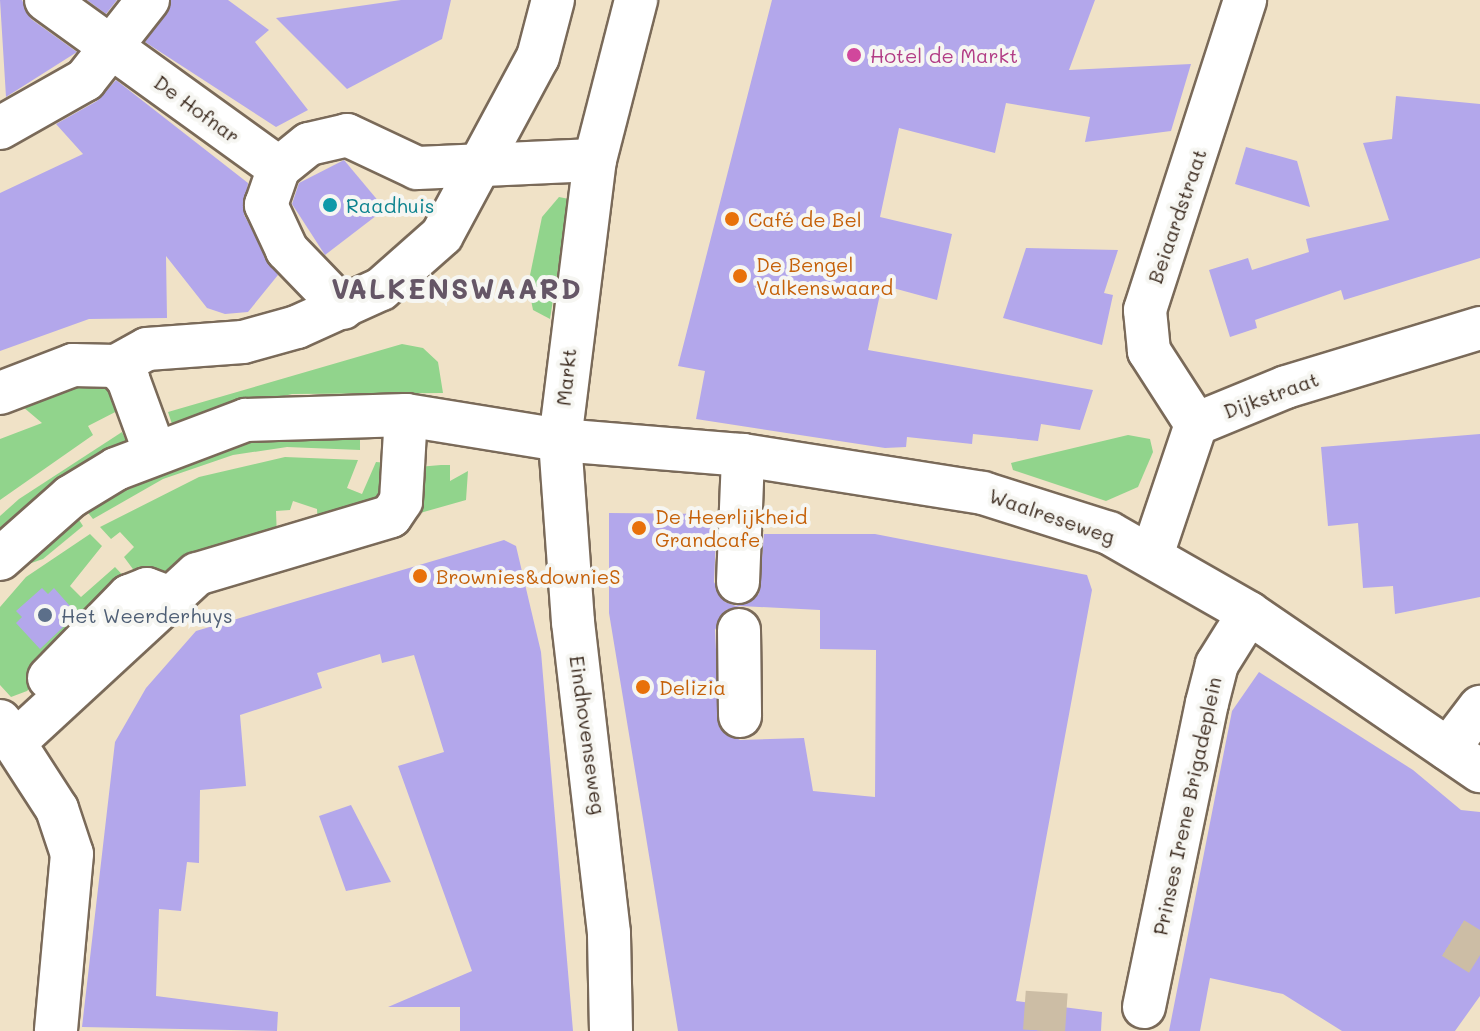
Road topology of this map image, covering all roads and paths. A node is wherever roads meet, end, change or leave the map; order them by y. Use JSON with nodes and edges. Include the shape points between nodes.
{"nodes":[{"id":1,"x":46,"y":0,"type":"edge"},
{"id":2,"x":148,"y":0,"type":"edge"},
{"id":3,"x":553,"y":0,"type":"edge"},
{"id":4,"x":636,"y":0,"type":"edge"},
{"id":5,"x":1245,"y":0,"type":"edge"},
{"id":6,"x":115,"y":50,"type":"junction"},
{"id":7,"x":0,"y":128,"type":"edge"},
{"id":8,"x":595,"y":160,"type":"junction"},
{"id":9,"x":479,"y":167,"type":"junction"},
{"id":10,"x":279,"y":168,"type":"junction"},
{"id":11,"x":343,"y":308,"type":"junction"},
{"id":12,"x":1480,"y":328,"type":"edge"},
{"id":13,"x":116,"y":366,"type":"junction"},
{"id":14,"x":0,"y":393,"type":"edge"},
{"id":15,"x":406,"y":415,"type":"junction"},
{"id":16,"x":1196,"y":424,"type":"junction"},
{"id":17,"x":560,"y":440,"type":"junction"},
{"id":18,"x":154,"y":450,"type":"junction"},
{"id":19,"x":743,"y":455,"type":"junction"},
{"id":20,"x":1152,"y":555,"type":"junction"},
{"id":21,"x":0,"y":559,"type":"edge"},
{"id":22,"x":738,"y":582,"type":"dead end"},
{"id":23,"x":1249,"y":613,"type":"junction"},
{"id":24,"x":739,"y":630,"type":"dead end"},
{"id":25,"x":1480,"y":707,"type":"edge"},
{"id":26,"x":740,"y":716,"type":"dead end"},
{"id":27,"x":9,"y":730,"type":"edge"},
{"id":28,"x":1464,"y":760,"type":"edge"},
{"id":29,"x":1144,"y":1007,"type":"dead end"},
{"id":30,"x":56,"y":1031,"type":"edge"},
{"id":31,"x":611,"y":1031,"type":"edge"}],
"edges":[{"from":1,"to":6,"type":"street","name":"De Hofnar"},
{"from":2,"to":6,"type":"street"},
{"from":3,"to":9,"type":"street","via":[[538,57]]},
{"from":4,"to":8,"type":"street","name":"Markt"},
{"from":5,"to":16,"type":"street","name":"Beiaardstraat","via":[[1145,310],[1149,351]]},
{"from":6,"to":7,"type":"street","via":[[53,105]]},
{"from":6,"to":10,"type":"street","name":"De Hofnar"},
{"from":8,"to":9,"type":"street"},
{"from":8,"to":17,"type":"street","name":"Markt"},
{"from":9,"to":10,"type":"street","via":[[417,168],[347,135],[309,144]]},
{"from":9,"to":11,"type":"street","via":[[442,235],[381,289]]},
{"from":10,"to":11,"type":"street","via":[[266,205],[274,231]]},
{"from":11,"to":13,"type":"street","via":[[243,342],[147,349]]},
{"from":12,"to":16,"type":"street","name":"Dijkstraat","via":[[1286,387]]},
{"from":13,"to":14,"type":"street","via":[[73,365]]},
{"from":13,"to":18,"type":"street","via":[[128,379]]},
{"from":15,"to":17,"type":"street"},
{"from":15,"to":18,"type":"street","via":[[270,417]]},
{"from":15,"to":27,"type":"street","via":[[401,501],[391,516],[213,567],[170,598],[54,706]]},
{"from":16,"to":20,"type":"street"},
{"from":17,"to":19,"type":"street","name":"Waalreseweg"},
{"from":17,"to":31,"type":"street","name":"Eindhovenseweg","via":[[573,622],[609,933]]},
{"from":18,"to":21,"type":"street","via":[[70,497]]},
{"from":19,"to":20,"type":"street","name":"Waalreseweg","via":[[983,493],[1109,533]]},
{"from":19,"to":22,"type":"street"},
{"from":20,"to":23,"type":"street","name":"Waalreseweg"},
{"from":23,"to":28,"type":"street","name":"Waalreseweg"},
{"from":23,"to":29,"type":"street","name":"Prinses Irene Brigadeplein","via":[[1214,677]]},
{"from":24,"to":26,"type":"street"},
{"from":25,"to":28,"type":"street"},
{"from":27,"to":30,"type":"street","via":[[57,809],[72,854]]}]}
